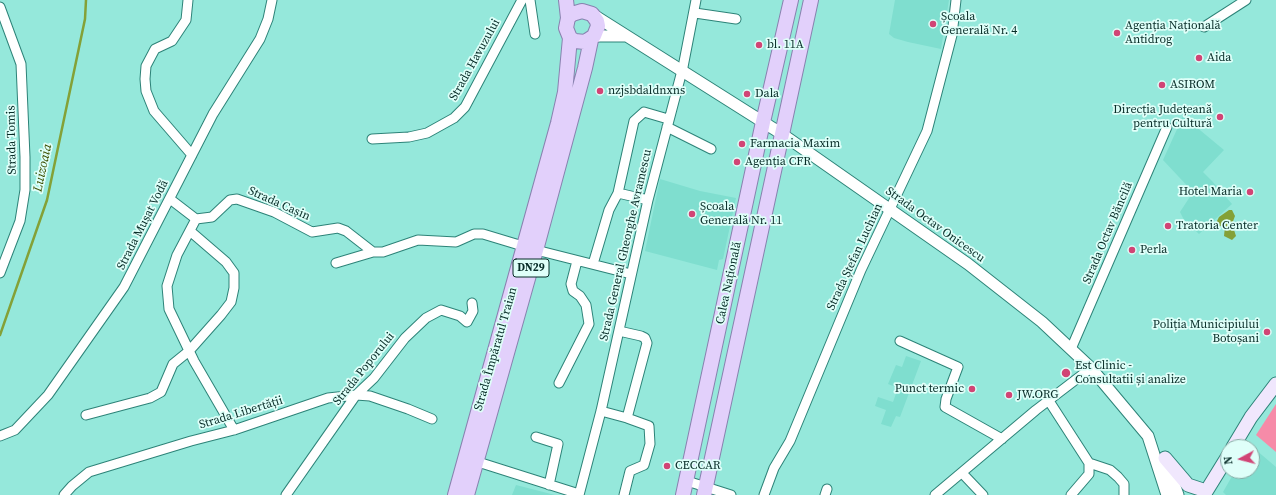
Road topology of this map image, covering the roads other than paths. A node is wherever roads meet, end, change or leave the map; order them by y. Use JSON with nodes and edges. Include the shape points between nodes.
{"nodes":[{"id":1,"x":188,"y":0,"type":"edge"},
{"id":2,"x":272,"y":0,"type":"edge"},
{"id":3,"x":522,"y":0,"type":"edge"},
{"id":4,"x":530,"y":0,"type":"edge"},
{"id":5,"x":566,"y":0,"type":"edge"},
{"id":6,"x":696,"y":0,"type":"edge"},
{"id":7,"x":791,"y":0,"type":"edge"},
{"id":8,"x":812,"y":0,"type":"edge"},
{"id":9,"x":956,"y":0,"type":"edge"},
{"id":10,"x":1246,"y":0,"type":"edge"},
{"id":11,"x":0,"y":6,"type":"edge"},
{"id":12,"x":586,"y":8,"type":"edge"},
{"id":13,"x":695,"y":13,"type":"junction"},
{"id":14,"x":568,"y":18,"type":"junction"},
{"id":15,"x":736,"y":19,"type":"dead end"},
{"id":16,"x":1204,"y":27,"type":"dead end"},
{"id":17,"x":535,"y":34,"type":"dead end"},
{"id":18,"x":626,"y":36,"type":"junction"},
{"id":19,"x":570,"y":38,"type":"junction"},
{"id":20,"x":592,"y":38,"type":"junction"},
{"id":21,"x":682,"y":71,"type":"junction"},
{"id":22,"x":763,"y":122,"type":"junction"},
{"id":23,"x":667,"y":123,"type":"junction"},
{"id":24,"x":1167,"y":126,"type":"dead end"},
{"id":25,"x":782,"y":134,"type":"junction"},
{"id":26,"x":372,"y":139,"type":"dead end"},
{"id":27,"x":711,"y":150,"type":"dead end"},
{"id":28,"x":192,"y":155,"type":"junction"},
{"id":29,"x":618,"y":193,"type":"junction"},
{"id":30,"x":170,"y":199,"type":"junction"},
{"id":31,"x":648,"y":200,"type":"junction"},
{"id":32,"x":891,"y":209,"type":"junction"},
{"id":33,"x":196,"y":219,"type":"junction"},
{"id":34,"x":190,"y":231,"type":"junction"},
{"id":35,"x":530,"y":248,"type":"junction"},
{"id":36,"x":373,"y":252,"type":"junction"},
{"id":37,"x":577,"y":261,"type":"junction"},
{"id":38,"x":336,"y":263,"type":"dead end"},
{"id":39,"x":593,"y":264,"type":"junction"},
{"id":40,"x":0,"y":273,"type":"edge"},
{"id":41,"x":631,"y":274,"type":"junction"},
{"id":42,"x":472,"y":303,"type":"dead end"},
{"id":43,"x":619,"y":331,"type":"junction"},
{"id":44,"x":900,"y":341,"type":"dead end"},
{"id":45,"x":1071,"y":349,"type":"junction"},
{"id":46,"x":189,"y":351,"type":"junction"},
{"id":47,"x":1091,"y":368,"type":"junction"},
{"id":48,"x":559,"y":383,"type":"dead end"},
{"id":49,"x":1276,"y":384,"type":"edge"},
{"id":50,"x":356,"y":395,"type":"junction"},
{"id":51,"x":1049,"y":401,"type":"junction"},
{"id":52,"x":601,"y":411,"type":"junction"},
{"id":53,"x":86,"y":415,"type":"dead end"},
{"id":54,"x":627,"y":418,"type":"junction"},
{"id":55,"x":432,"y":419,"type":"dead end"},
{"id":56,"x":234,"y":430,"type":"junction"},
{"id":57,"x":0,"y":436,"type":"edge"},
{"id":58,"x":1148,"y":436,"type":"junction"},
{"id":59,"x":536,"y":437,"type":"dead end"},
{"id":60,"x":1002,"y":439,"type":"junction"},
{"id":61,"x":1238,"y":439,"type":"edge"},
{"id":62,"x":1165,"y":458,"type":"junction"},
{"id":63,"x":478,"y":462,"type":"junction"},
{"id":64,"x":1089,"y":463,"type":"junction"},
{"id":65,"x":1220,"y":469,"type":"edge"},
{"id":66,"x":962,"y":473,"type":"junction"},
{"id":67,"x":686,"y":481,"type":"junction"},
{"id":68,"x":549,"y":485,"type":"junction"},
{"id":69,"x":705,"y":491,"type":"edge"},
{"id":70,"x":1205,"y":493,"type":"edge"},
{"id":71,"x":64,"y":495,"type":"edge"},
{"id":72,"x":286,"y":495,"type":"edge"},
{"id":73,"x":455,"y":495,"type":"edge"},
{"id":74,"x":467,"y":495,"type":"edge"},
{"id":75,"x":579,"y":495,"type":"edge"},
{"id":76,"x":624,"y":495,"type":"edge"},
{"id":77,"x":683,"y":495,"type":"edge"},
{"id":78,"x":731,"y":495,"type":"edge"},
{"id":79,"x":764,"y":495,"type":"edge"},
{"id":80,"x":935,"y":495,"type":"edge"},
{"id":81,"x":983,"y":495,"type":"edge"},
{"id":82,"x":1071,"y":495,"type":"edge"},
{"id":83,"x":1124,"y":495,"type":"edge"},
{"id":84,"x":1168,"y":495,"type":"edge"},
{"id":85,"x":1178,"y":495,"type":"edge"}],
"edges":[{"from":1,"to":28,"type":"street","via":[[186,20],[172,41],[155,49],[146,66],[145,79],[146,91],[154,111]]},
{"from":2,"to":28,"type":"street","name":"Strada Mușat Vodă","via":[[268,20],[260,39],[213,114]]},
{"from":3,"to":26,"type":"street","name":"Strada Havuzului","via":[[468,101],[454,118],[428,133]]},
{"from":4,"to":17,"type":"street"},
{"from":5,"to":14,"type":"main road","number":"DN29"},
{"from":6,"to":13,"type":"street","name":"Strada General Gheorghe Avramescu"},
{"from":7,"to":22,"type":"main road","name":"Calea Națională"},
{"from":8,"to":25,"type":"main road","name":"Calea Națională"},
{"from":9,"to":32,"type":"street","name":"Strada Ștefan Luchian","via":[[952,35],[927,131]]},
{"from":10,"to":16,"type":"street"},
{"from":11,"to":40,"type":"street","name":"Strada Tomis","via":[[21,64],[25,190],[20,221]]},
{"from":12,"to":14,"type":"main road"},
{"from":12,"to":18,"type":"street","name":"Strada Octav Onicescu"},
{"from":12,"to":20,"type":"main road","number":"DN29","via":[[597,23]]},
{"from":13,"to":15,"type":"street"},
{"from":13,"to":21,"type":"street","name":"Strada General Gheorghe Avramescu"},
{"from":14,"to":19,"type":"main road","number":"DN29","via":[[566,28]]},
{"from":18,"to":20,"type":"street"},
{"from":18,"to":21,"type":"street","name":"Strada Octav Onicescu"},
{"from":19,"to":20,"type":"main road","via":[[580,42]]},
{"from":19,"to":35,"type":"main road","name":"Strada Împăratul Traian","number":"DN29","via":[[565,92]]},
{"from":20,"to":35,"type":"main road","name":"Strada Împăratul Traian","number":"DN29"},
{"from":21,"to":22,"type":"street","name":"Strada Octav Onicescu"},
{"from":21,"to":23,"type":"street","name":"Strada General Gheorghe Avramescu"},
{"from":22,"to":25,"type":"street","name":"Strada Octav Onicescu"},
{"from":22,"to":67,"type":"main road","name":"Calea Națională"},
{"from":23,"to":27,"type":"street"},
{"from":23,"to":29,"type":"street","via":[[644,112],[634,121]]},
{"from":23,"to":31,"type":"street","name":"Strada General Gheorghe Avramescu"},
{"from":24,"to":45,"type":"street","name":"Strada Octav Băncilă"},
{"from":25,"to":32,"type":"street","name":"Strada Octav Onicescu"},
{"from":25,"to":69,"type":"main road","name":"Calea Națională"},
{"from":28,"to":30,"type":"street","name":"Strada Mușat Vodă"},
{"from":29,"to":31,"type":"street"},
{"from":29,"to":39,"type":"street","via":[[609,210]]},
{"from":30,"to":33,"type":"street"},
{"from":30,"to":57,"type":"street","name":"Strada Mușat Vodă","via":[[124,287],[48,395],[15,430]]},
{"from":31,"to":41,"type":"street","name":"Strada General Gheorghe Avramescu"},
{"from":32,"to":45,"type":"street","name":"Strada Octav Onicescu","via":[[1006,293]]},
{"from":32,"to":79,"type":"street","name":"Strada Ștefan Luchian","via":[[861,270],[790,441],[774,468]]},
{"from":33,"to":34,"type":"street"},
{"from":33,"to":36,"type":"street","name":"Strada Cașin","via":[[212,216],[230,200],[237,199],[274,212],[312,232],[338,228],[346,231]]},
{"from":34,"to":46,"type":"street","via":[[177,254],[168,286],[169,309]]},
{"from":34,"to":46,"type":"street","via":[[226,262],[234,273],[234,288],[231,302],[225,311]]},
{"from":35,"to":36,"type":"street","via":[[483,234],[474,234],[456,242],[418,240],[383,252]]},
{"from":35,"to":37,"type":"street"},
{"from":35,"to":63,"type":"main road","name":"Strada Împăratul Traian","number":"DN29"},
{"from":35,"to":73,"type":"main road","name":"Strada Împăratul Traian","number":"DN29"},
{"from":36,"to":38,"type":"street"},
{"from":37,"to":39,"type":"street"},
{"from":37,"to":48,"type":"street","via":[[571,284],[573,291],[586,305],[589,324]]},
{"from":39,"to":41,"type":"street"},
{"from":41,"to":43,"type":"street","name":"Strada General Gheorghe Avramescu"},
{"from":42,"to":50,"type":"street","name":"Strada Poporului","via":[[473,311],[467,322],[460,316],[441,310],[426,318],[405,338],[374,378]]},
{"from":43,"to":52,"type":"street","name":"Strada General Gheorghe Avramescu"},
{"from":43,"to":54,"type":"street","via":[[641,336],[647,343]]},
{"from":44,"to":60,"type":"street","via":[[958,367],[945,407]]},
{"from":45,"to":47,"type":"street","name":"Strada Octav Onicescu"},
{"from":46,"to":53,"type":"street","via":[[173,364],[161,392],[150,398]]},
{"from":46,"to":56,"type":"street"},
{"from":47,"to":51,"type":"street"},
{"from":47,"to":58,"type":"street","name":"Strada Octav Onicescu"},
{"from":49,"to":61,"type":"main road"},
{"from":50,"to":55,"type":"street","name":"Strada Libertății","via":[[370,396]]},
{"from":50,"to":56,"type":"street","name":"Strada Libertății","via":[[328,398]]},
{"from":50,"to":72,"type":"street","name":"Strada Poporului"},
{"from":51,"to":60,"type":"street"},
{"from":51,"to":64,"type":"street"},
{"from":52,"to":54,"type":"street"},
{"from":52,"to":75,"type":"street","name":"Strada General Gheorghe Avramescu"},
{"from":54,"to":76,"type":"street","via":[[648,426],[650,444],[644,465],[630,471]]},
{"from":56,"to":71,"type":"street","name":"Strada Libertății","via":[[191,440],[90,472]]},
{"from":58,"to":62,"type":"street"},
{"from":58,"to":84,"type":"street","name":"Strada Octav Onicescu"},
{"from":59,"to":68,"type":"street","via":[[558,444]]},
{"from":60,"to":66,"type":"street"},
{"from":62,"to":70,"type":"main road","via":[[1188,485]]},
{"from":62,"to":85,"type":"street"},
{"from":63,"to":68,"type":"street"},
{"from":63,"to":74,"type":"main road","name":"Strada Împăratul Traian","number":"DN29"},
{"from":64,"to":82,"type":"street","via":[[1090,474]]},
{"from":64,"to":83,"type":"street","via":[[1110,470],[1118,477],[1124,484]]},
{"from":65,"to":70,"type":"main road"},
{"from":66,"to":80,"type":"street"},
{"from":66,"to":81,"type":"street"},
{"from":67,"to":69,"type":"street"},
{"from":67,"to":77,"type":"main road","name":"Calea Națională"},
{"from":68,"to":75,"type":"street"},
{"from":69,"to":78,"type":"street"}]}
